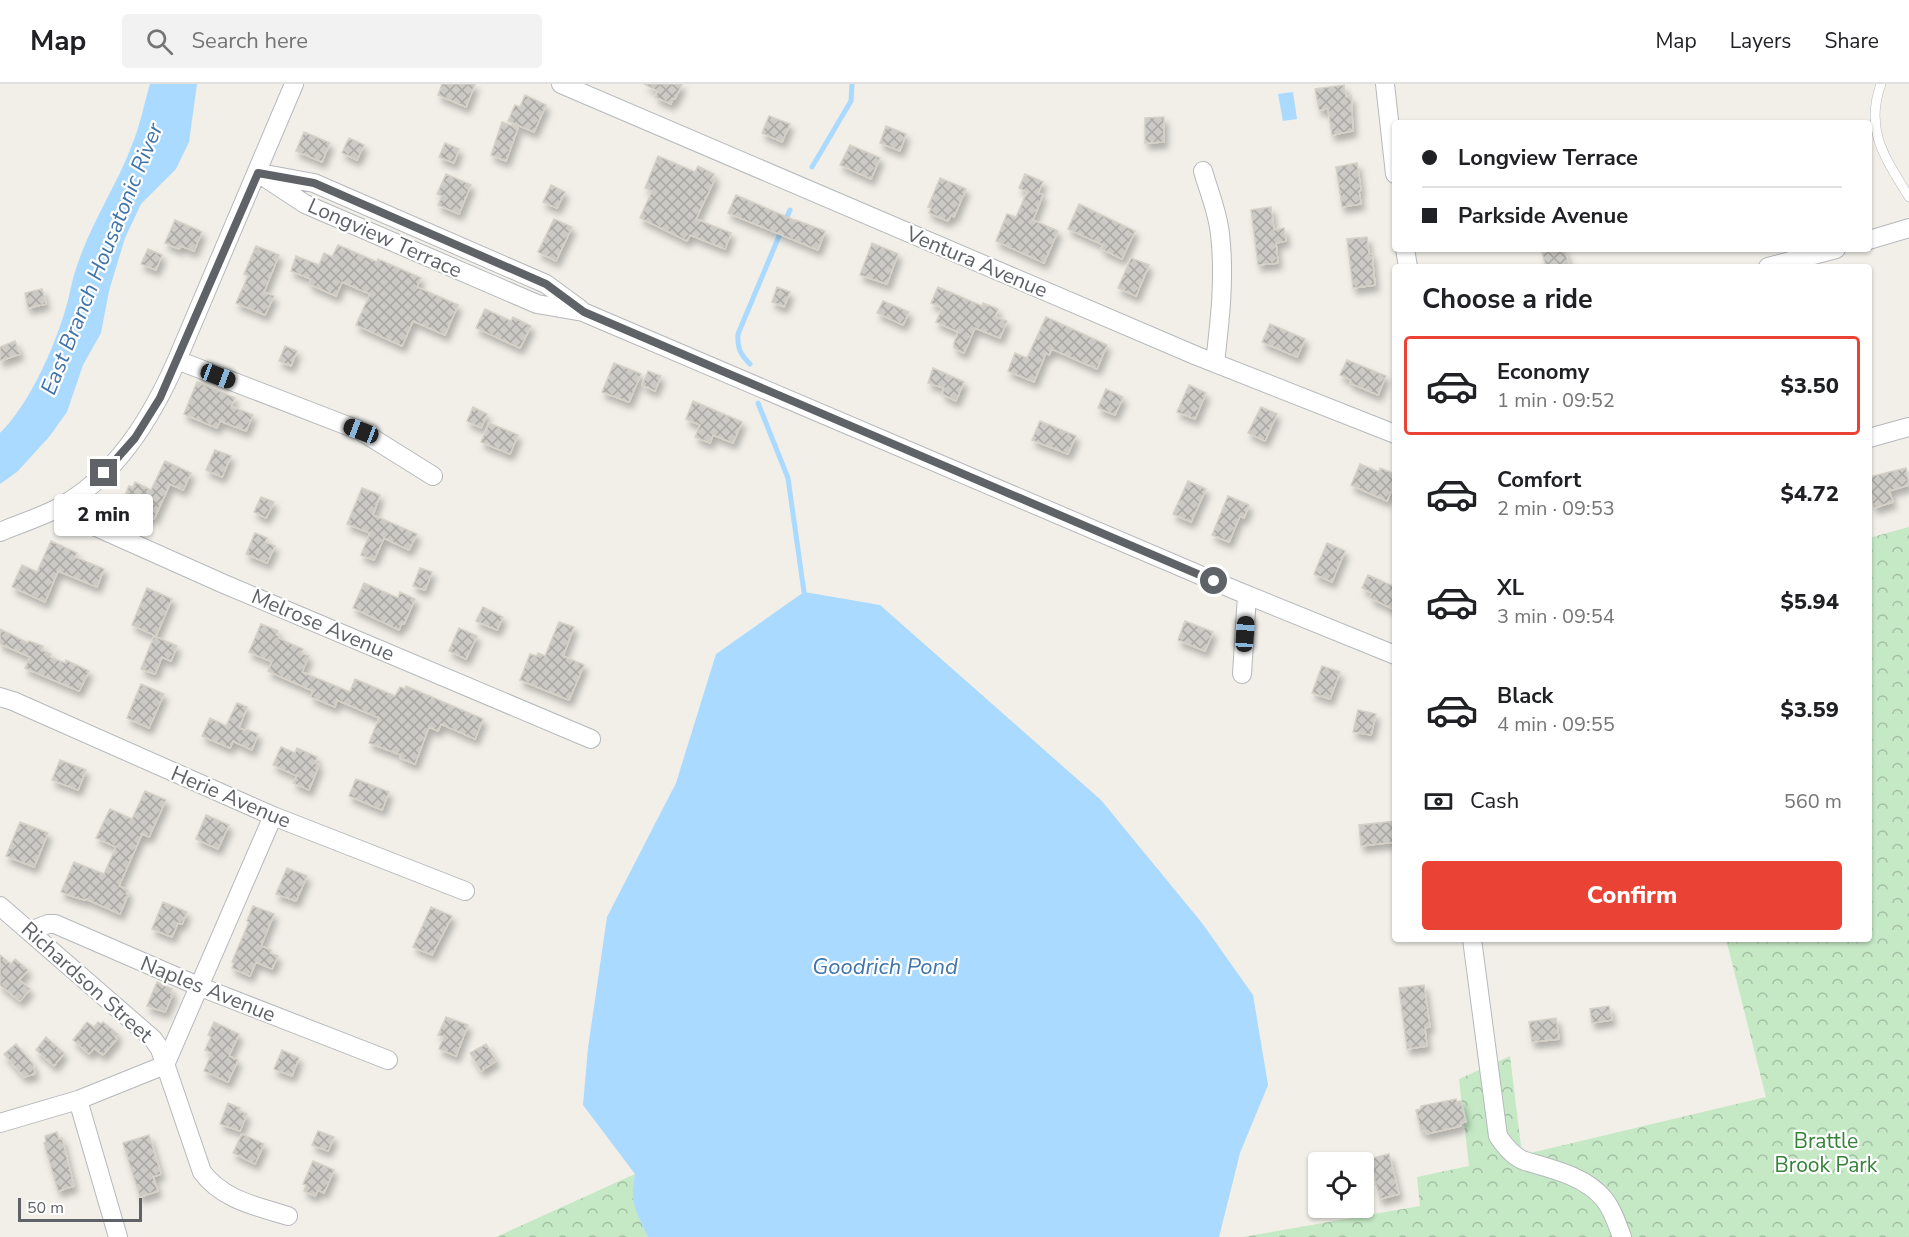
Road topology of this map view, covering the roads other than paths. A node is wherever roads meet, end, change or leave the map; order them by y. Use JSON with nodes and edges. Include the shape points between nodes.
{"nodes":[{"id":1,"x":294,"y":84,"type":"edge"},
{"id":2,"x":561,"y":84,"type":"edge"},
{"id":3,"x":1385,"y":84,"type":"edge"},
{"id":4,"x":1881,"y":84,"type":"edge"},
{"id":5,"x":1392,"y":147,"type":"edge"},
{"id":6,"x":1203,"y":171,"type":"dead end"},
{"id":7,"x":258,"y":173,"type":"junction"},
{"id":8,"x":1909,"y":197,"type":"edge"},
{"id":9,"x":1909,"y":228,"type":"edge"},
{"id":10,"x":1872,"y":239,"type":"edge"},
{"id":11,"x":1825,"y":252,"type":"edge"},
{"id":12,"x":1779,"y":264,"type":"edge"},
{"id":13,"x":177,"y":360,"type":"junction"},
{"id":14,"x":1215,"y":363,"type":"junction"},
{"id":15,"x":1909,"y":427,"type":"edge"},
{"id":16,"x":1392,"y":433,"type":"edge"},
{"id":17,"x":1872,"y":437,"type":"edge"},
{"id":18,"x":433,"y":476,"type":"dead end"},
{"id":19,"x":56,"y":509,"type":"junction"},
{"id":20,"x":0,"y":532,"type":"edge"},
{"id":21,"x":1247,"y":595,"type":"junction"},
{"id":22,"x":1392,"y":654,"type":"edge"},
{"id":23,"x":1242,"y":674,"type":"dead end"},
{"id":24,"x":0,"y":697,"type":"edge"},
{"id":25,"x":591,"y":739,"type":"dead end"},
{"id":26,"x":273,"y":816,"type":"junction"},
{"id":27,"x":465,"y":891,"type":"dead end"},
{"id":28,"x":0,"y":906,"type":"edge"},
{"id":29,"x":30,"y":931,"type":"junction"},
{"id":30,"x":1472,"y":942,"type":"edge"},
{"id":31,"x":198,"y":986,"type":"junction"},
{"id":32,"x":388,"y":1060,"type":"dead end"},
{"id":33,"x":165,"y":1065,"type":"junction"},
{"id":34,"x":78,"y":1100,"type":"junction"},
{"id":35,"x":0,"y":1123,"type":"edge"},
{"id":36,"x":288,"y":1216,"type":"dead end"},
{"id":37,"x":118,"y":1237,"type":"edge"},
{"id":38,"x":1623,"y":1237,"type":"edge"}],
"edges":[{"from":1,"to":7,"type":"street"},
{"from":2,"to":14,"type":"street","name":"Ventura Avenue"},
{"from":3,"to":5,"type":"street"},
{"from":4,"to":8,"type":"lane","via":[[1874,111],[1876,134],[1885,159]]},
{"from":6,"to":14,"type":"street","via":[[1220,232],[1222,257]]},
{"from":7,"to":13,"type":"street"},
{"from":7,"to":21,"type":"street","name":"Longview Terrace","via":[[305,204],[505,291],[537,304],[584,312]]},
{"from":9,"to":10,"type":"street"},
{"from":11,"to":12,"type":"street"},
{"from":13,"to":18,"type":"street","via":[[361,431]]},
{"from":13,"to":19,"type":"street","via":[[155,407],[126,449],[98,479]]},
{"from":14,"to":16,"type":"street","name":"Ventura Avenue"},
{"from":15,"to":17,"type":"street"},
{"from":19,"to":20,"type":"street"},
{"from":19,"to":25,"type":"street","name":"Melrose Avenue"},
{"from":21,"to":22,"type":"street","name":"Longview Terrace"},
{"from":21,"to":23,"type":"street"},
{"from":24,"to":26,"type":"street","name":"Herie Avenue"},
{"from":26,"to":27,"type":"street","name":"Herie Avenue"},
{"from":26,"to":31,"type":"street"},
{"from":28,"to":29,"type":"street","name":"Richardson Street"},
{"from":29,"to":31,"type":"street","name":"Naples Avenue","via":[[55,924]]},
{"from":29,"to":33,"type":"street","name":"Richardson Street","via":[[153,1039]]},
{"from":30,"to":38,"type":"street","via":[[1497,1136],[1524,1161],[1577,1179],[1604,1198]]},
{"from":31,"to":32,"type":"street","name":"Naples Avenue"},
{"from":31,"to":33,"type":"street"},
{"from":33,"to":34,"type":"street"},
{"from":33,"to":36,"type":"street","name":"Richardson Street","via":[[202,1172],[231,1197]]},
{"from":34,"to":35,"type":"street"},
{"from":34,"to":37,"type":"street"}]}
